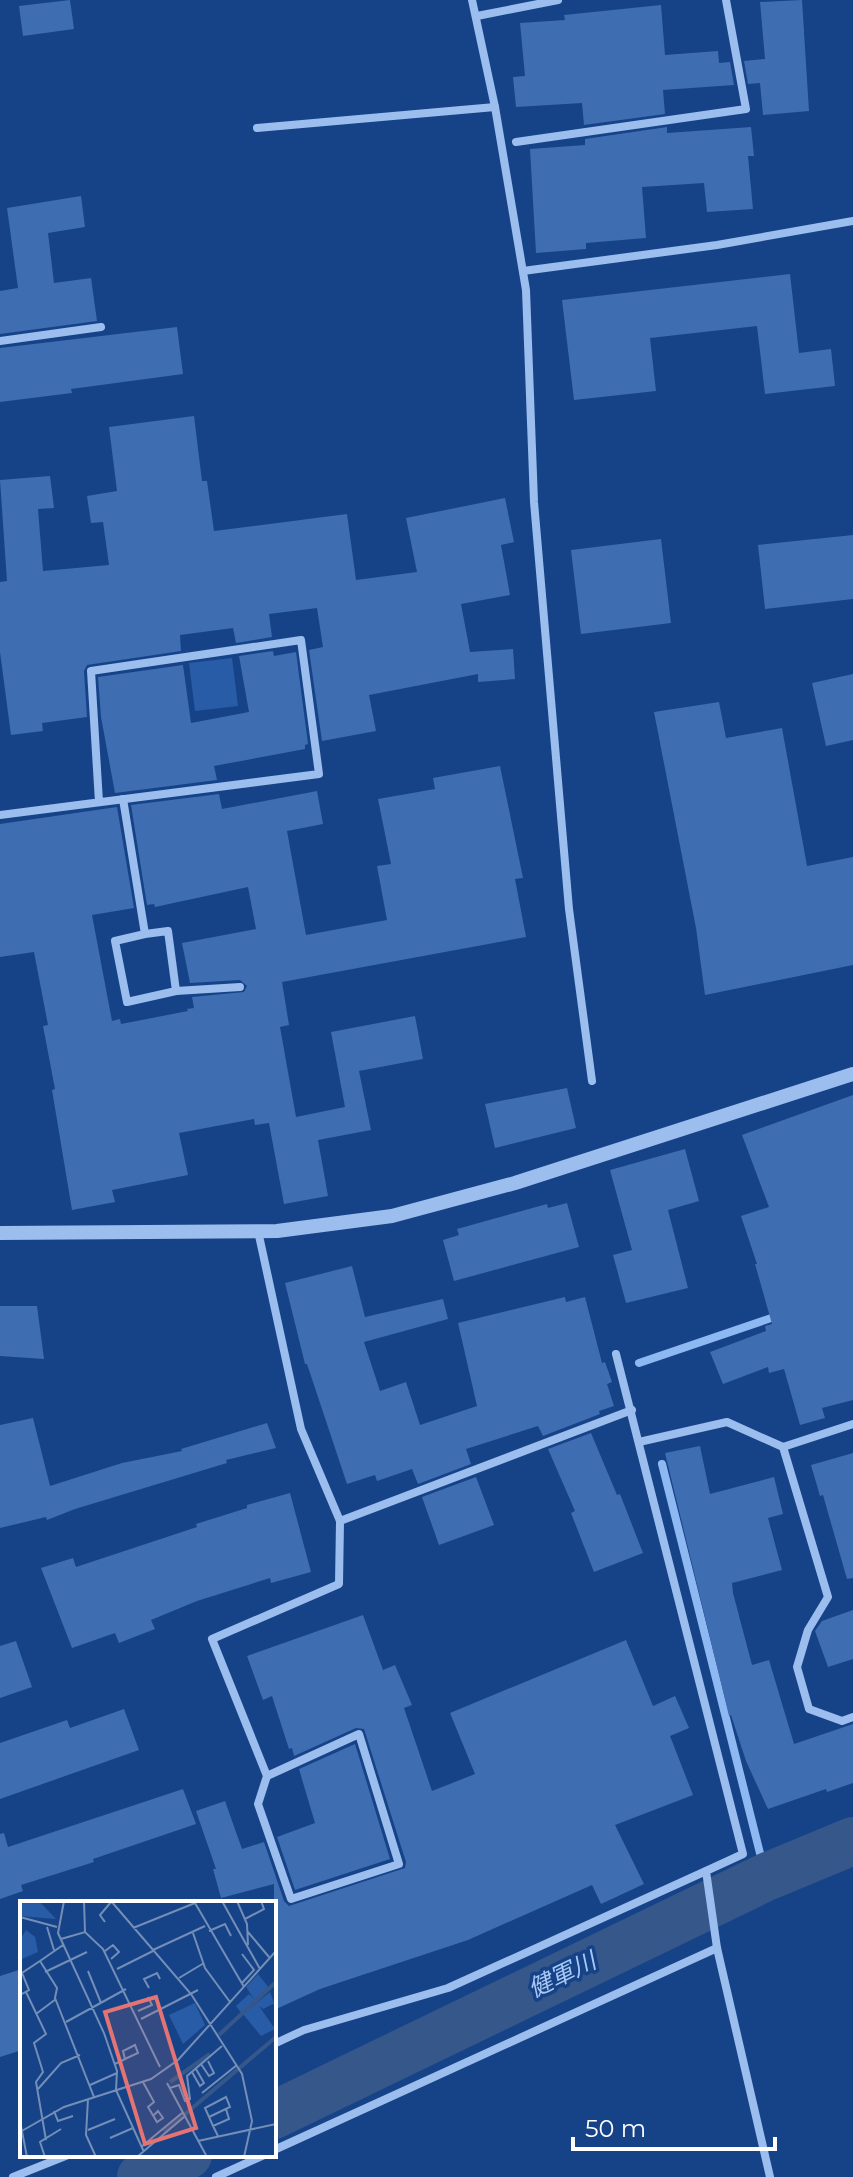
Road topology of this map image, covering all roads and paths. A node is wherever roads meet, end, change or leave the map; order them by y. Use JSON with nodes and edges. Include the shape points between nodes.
{"nodes":[{"id":1,"x":472,"y":0,"type":"edge"},
{"id":2,"x":558,"y":0,"type":"edge"},
{"id":3,"x":726,"y":0,"type":"edge"},
{"id":4,"x":477,"y":16,"type":"junction"},
{"id":5,"x":495,"y":107,"type":"junction"},
{"id":6,"x":257,"y":128,"type":"dead end"},
{"id":7,"x":516,"y":142,"type":"dead end"},
{"id":8,"x":853,"y":221,"type":"edge"},
{"id":9,"x":523,"y":271,"type":"junction"},
{"id":10,"x":101,"y":327,"type":"dead end"},
{"id":11,"x":0,"y":341,"type":"edge"},
{"id":12,"x":123,"y":799,"type":"junction"},
{"id":13,"x":99,"y":802,"type":"junction"},
{"id":14,"x":0,"y":815,"type":"edge"},
{"id":15,"x":145,"y":934,"type":"junction"},
{"id":16,"x":240,"y":987,"type":"dead end"},
{"id":17,"x":176,"y":991,"type":"junction"},
{"id":18,"x":853,"y":1074,"type":"edge"},
{"id":19,"x":592,"y":1081,"type":"dead end"},
{"id":20,"x":258,"y":1231,"type":"junction"},
{"id":21,"x":0,"y":1233,"type":"edge"},
{"id":22,"x":616,"y":1354,"type":"dead end"},
{"id":23,"x":632,"y":1410,"type":"junction"},
{"id":24,"x":853,"y":1424,"type":"edge"},
{"id":25,"x":639,"y":1442,"type":"junction"},
{"id":26,"x":783,"y":1447,"type":"junction"},
{"id":27,"x":340,"y":1521,"type":"junction"},
{"id":28,"x":853,"y":1717,"type":"edge"},
{"id":29,"x":267,"y":1776,"type":"junction"},
{"id":30,"x":706,"y":1871,"type":"junction"},
{"id":31,"x":717,"y":1948,"type":"junction"},
{"id":32,"x":276,"y":2043,"type":"edge"},
{"id":33,"x":276,"y":2149,"type":"edge"},
{"id":34,"x":63,"y":2157,"type":"edge"},
{"id":35,"x":260,"y":2157,"type":"edge"},
{"id":36,"x":13,"y":2177,"type":"edge"},
{"id":37,"x":216,"y":2177,"type":"edge"},
{"id":38,"x":770,"y":2177,"type":"edge"}],
"edges":[{"from":1,"to":4,"type":"street"},
{"from":2,"to":4,"type":"street"},
{"from":3,"to":7,"type":"street","via":[[746,109]]},
{"from":4,"to":5,"type":"street"},
{"from":5,"to":6,"type":"street"},
{"from":5,"to":9,"type":"street"},
{"from":8,"to":9,"type":"street"},
{"from":9,"to":19,"type":"street","via":[[534,502],[569,909]]},
{"from":10,"to":11,"type":"street"},
{"from":12,"to":13,"type":"street"},
{"from":12,"to":13,"type":"street","via":[[319,774],[301,640],[91,671]]},
{"from":12,"to":15,"type":"street"},
{"from":13,"to":14,"type":"street"},
{"from":15,"to":17,"type":"street","via":[[168,931]]},
{"from":15,"to":17,"type":"street","via":[[115,941],[127,1002]]},
{"from":16,"to":17,"type":"street"},
{"from":18,"to":20,"type":"street","via":[[515,1183],[407,1212]]},
{"from":20,"to":21,"type":"street"},
{"from":20,"to":27,"type":"street","via":[[301,1429]]},
{"from":22,"to":23,"type":"street"},
{"from":23,"to":25,"type":"street"},
{"from":23,"to":27,"type":"street"},
{"from":24,"to":26,"type":"street"},
{"from":25,"to":26,"type":"street","via":[[727,1422]]},
{"from":25,"to":30,"type":"street","via":[[743,1854]]},
{"from":26,"to":28,"type":"street","via":[[828,1597],[808,1630],[797,1667],[809,1709],[842,1721]]},
{"from":27,"to":29,"type":"street","via":[[339,1584],[212,1639]]},
{"from":29,"to":29,"type":"street","via":[[258,1804],[291,1899],[399,1864],[359,1734]]},
{"from":30,"to":31,"type":"street"},
{"from":30,"to":32,"type":"street","via":[[448,1988]]},
{"from":31,"to":33,"type":"street"},
{"from":31,"to":38,"type":"street"},
{"from":34,"to":36,"type":"street"},
{"from":35,"to":37,"type":"street"}]}
